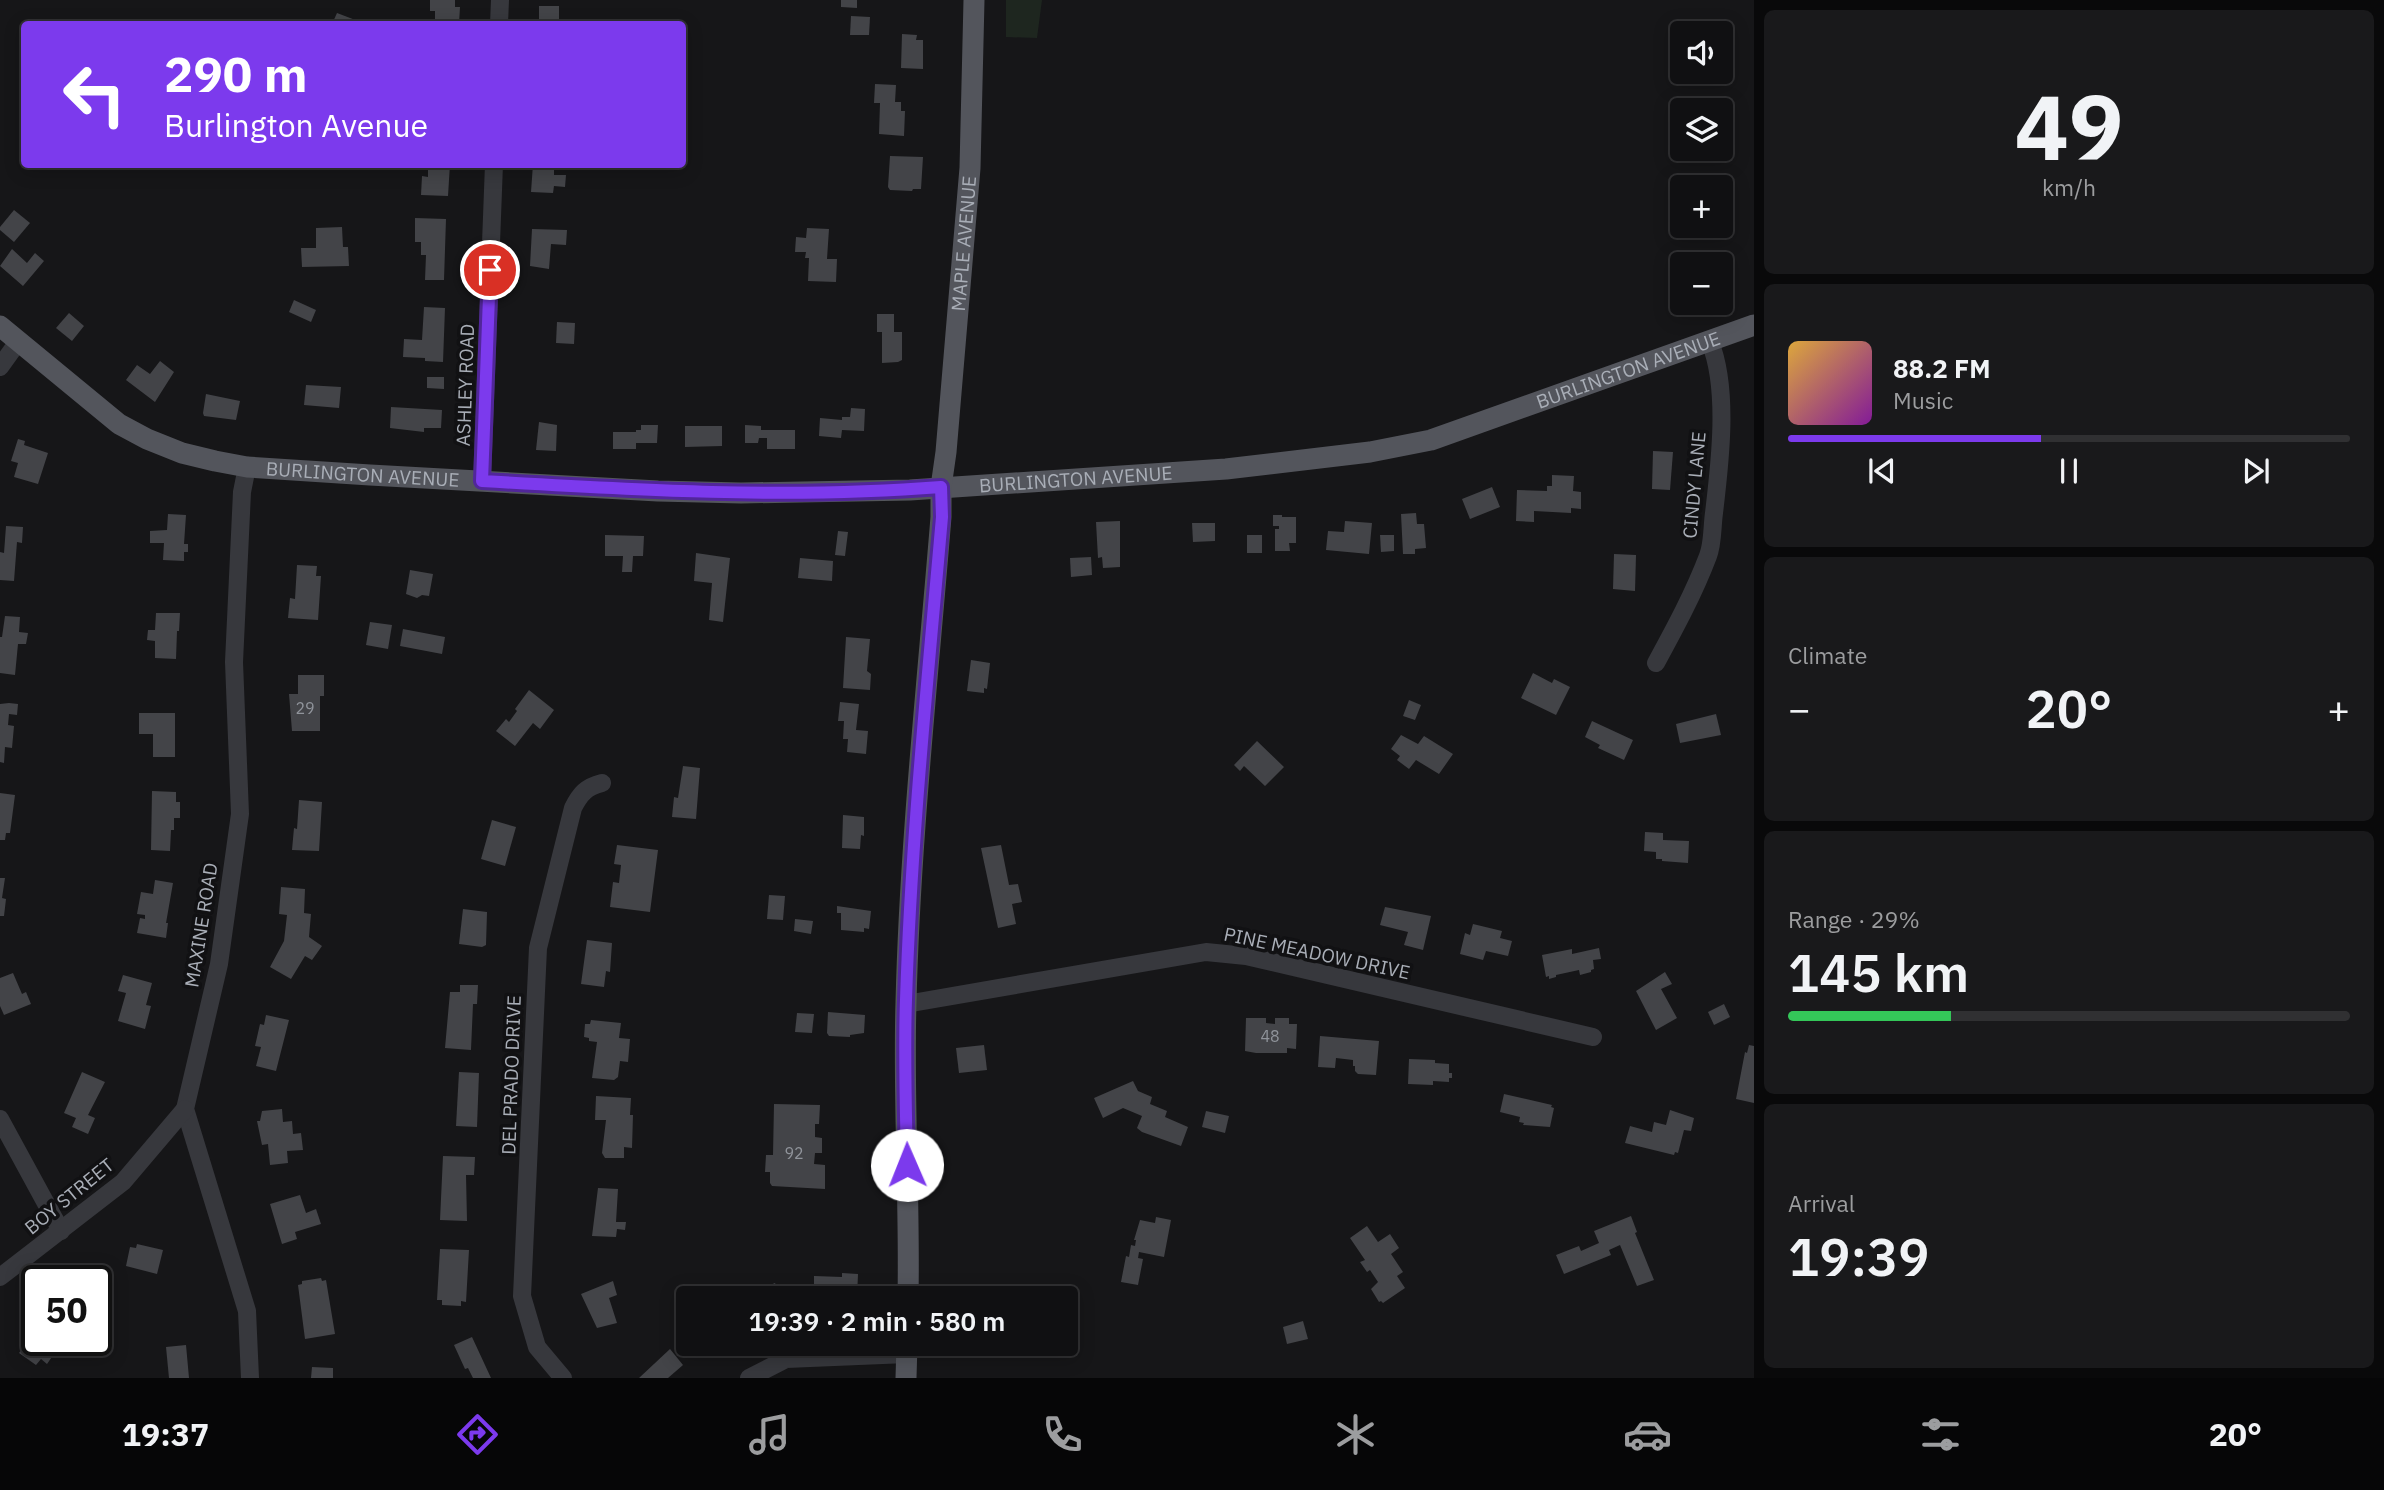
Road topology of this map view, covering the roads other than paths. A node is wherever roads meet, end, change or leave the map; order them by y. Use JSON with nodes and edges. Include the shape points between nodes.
{"nodes":[{"id":1,"x":500,"y":0,"type":"edge"},
{"id":2,"x":974,"y":0,"type":"edge"},
{"id":3,"x":499,"y":21,"type":"edge"},
{"id":4,"x":494,"y":168,"type":"edge"},
{"id":5,"x":1754,"y":325,"type":"edge"},
{"id":6,"x":0,"y":326,"type":"edge"},
{"id":7,"x":18,"y":342,"type":"junction"},
{"id":8,"x":1710,"y":342,"type":"junction"},
{"id":9,"x":0,"y":367,"type":"edge"},
{"id":10,"x":247,"y":467,"type":"junction"},
{"id":11,"x":482,"y":481,"type":"junction"},
{"id":12,"x":941,"y":487,"type":"junction"},
{"id":13,"x":1656,"y":663,"type":"dead end"},
{"id":14,"x":602,"y":783,"type":"dead end"},
{"id":15,"x":906,"y":1004,"type":"junction"},
{"id":16,"x":1593,"y":1037,"type":"dead end"},
{"id":17,"x":184,"y":1109,"type":"junction"},
{"id":18,"x":0,"y":1119,"type":"edge"},
{"id":19,"x":61,"y":1231,"type":"junction"},
{"id":20,"x":0,"y":1277,"type":"edge"},
{"id":21,"x":908,"y":1286,"type":"edge"},
{"id":22,"x":822,"y":1356,"type":"edge"},
{"id":23,"x":907,"y":1356,"type":"edge"},
{"id":24,"x":250,"y":1378,"type":"edge"},
{"id":25,"x":563,"y":1378,"type":"edge"},
{"id":26,"x":749,"y":1378,"type":"edge"},
{"id":27,"x":906,"y":1378,"type":"edge"}],
"edges":[{"from":1,"to":3,"type":"street"},
{"from":2,"to":12,"type":"main road","name":"MAPLE AVENUE","via":[[970,168]]},
{"from":4,"to":11,"type":"street","name":"ASHLEY ROAD"},
{"from":5,"to":8,"type":"main road","name":"BURLINGTON AVENUE"},
{"from":6,"to":7,"type":"main road","name":"BURLINGTON AVENUE"},
{"from":7,"to":9,"type":"street"},
{"from":7,"to":10,"type":"main road","name":"BURLINGTON AVENUE","via":[[119,424],[182,453]]},
{"from":8,"to":12,"type":"main road","name":"BURLINGTON AVENUE","via":[[1431,440],[1382,450],[1226,469]]},
{"from":8,"to":13,"type":"street","name":"CINDY LANE","via":[[1718,361],[1720,470],[1709,553]]},
{"from":10,"to":11,"type":"main road","name":"BURLINGTON AVENUE"},
{"from":10,"to":17,"type":"street","name":"MAXINE ROAD","via":[[234,662],[240,814],[219,964]]},
{"from":11,"to":12,"type":"main road","name":"BURLINGTON AVENUE","via":[[741,493]]},
{"from":12,"to":15,"type":"main road","name":"MAPLE AVENUE"},
{"from":14,"to":25,"type":"street","name":"DEL PRADO DRIVE","via":[[590,786],[573,808],[538,948],[522,1296],[537,1347]]},
{"from":15,"to":16,"type":"street","name":"PINE MEADOW DRIVE","via":[[1206,952],[1246,956]]},
{"from":15,"to":21,"type":"main road","name":"MAPLE AVENUE"},
{"from":17,"to":19,"type":"street","name":"BOY STREET","via":[[123,1182]]},
{"from":17,"to":24,"type":"street","via":[[247,1311]]},
{"from":18,"to":19,"type":"street"},
{"from":19,"to":20,"type":"street","name":"BOY STREET"},
{"from":22,"to":26,"type":"street","via":[[786,1359]]},
{"from":23,"to":27,"type":"main road"}]}
